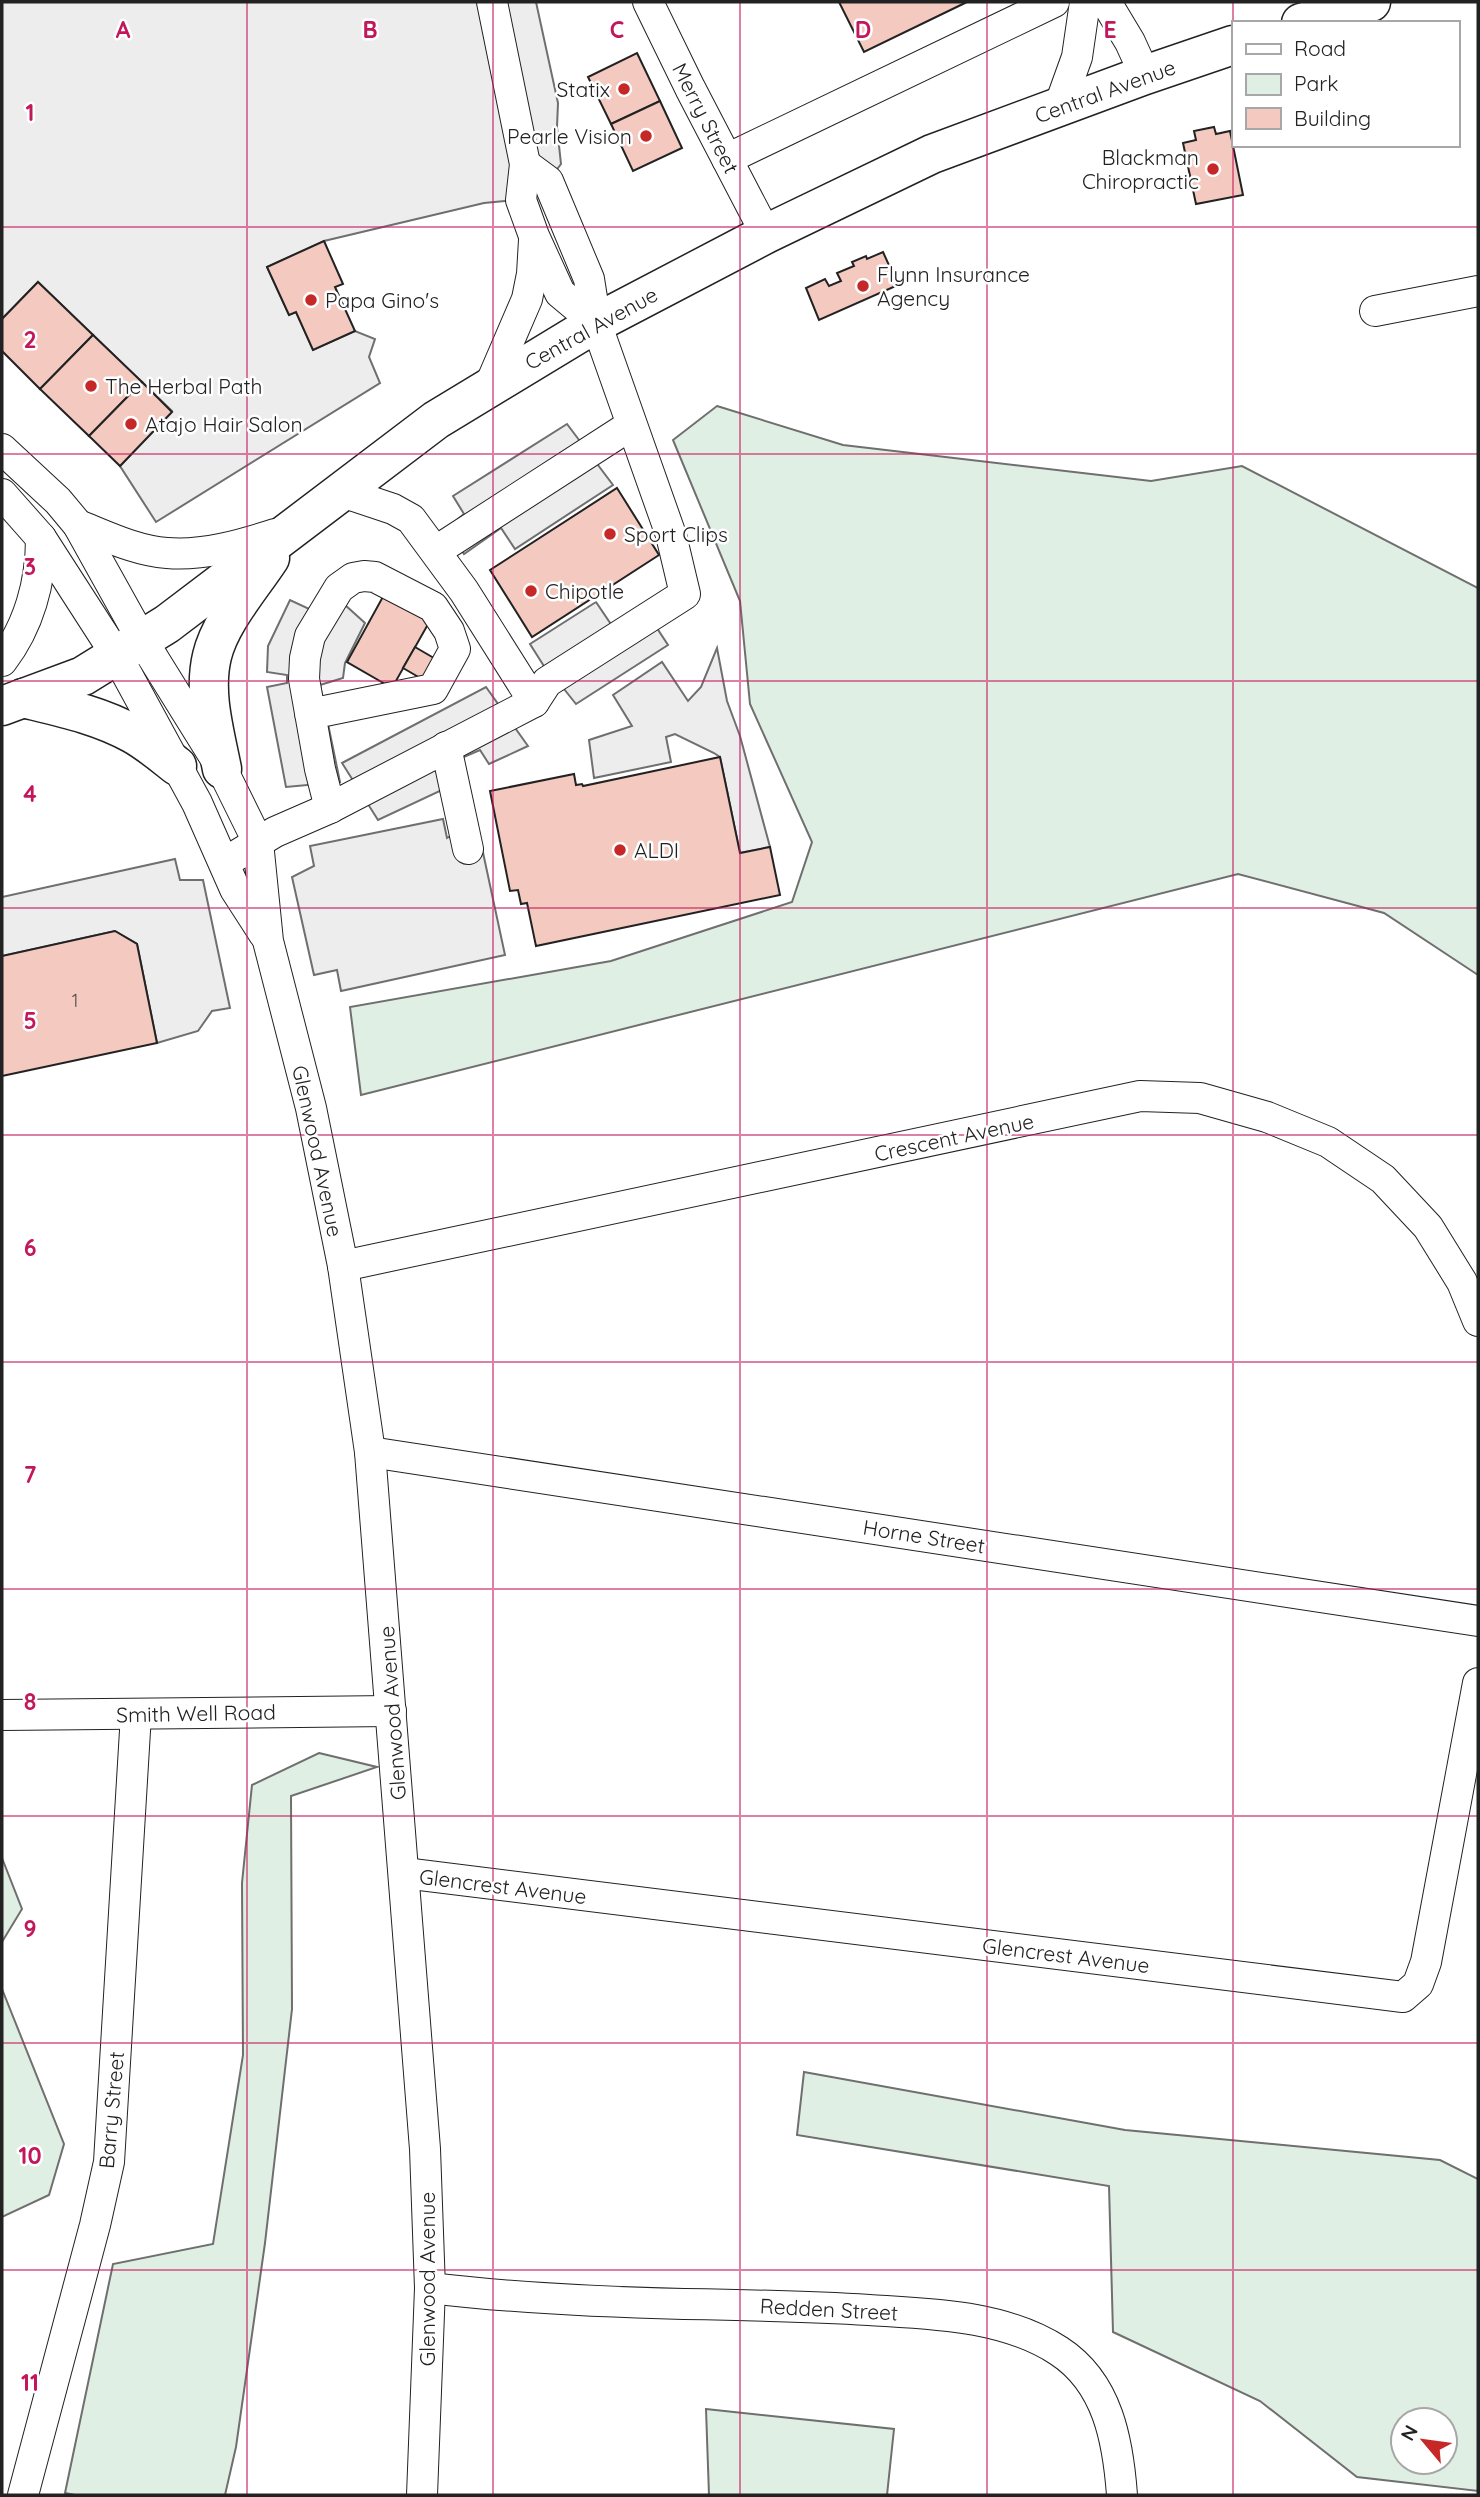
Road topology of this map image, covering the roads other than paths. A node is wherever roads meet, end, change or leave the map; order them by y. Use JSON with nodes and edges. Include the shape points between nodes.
{"nodes":[{"id":1,"x":493,"y":2,"type":"edge"},
{"id":2,"x":648,"y":2,"type":"edge"},
{"id":3,"x":1054,"y":2,"type":"edge"},
{"id":4,"x":1085,"y":2,"type":"edge"},
{"id":5,"x":1106,"y":2,"type":"edge"},
{"id":6,"x":1371,"y":2,"type":"edge"},
{"id":7,"x":1308,"y":21,"type":"edge"},
{"id":8,"x":1232,"y":46,"type":"edge"},
{"id":9,"x":1145,"y":75,"type":"junction"},
{"id":10,"x":1059,"y":107,"type":"junction"},
{"id":11,"x":727,"y":159,"type":"junction"},
{"id":12,"x":524,"y":164,"type":"junction"},
{"id":13,"x":766,"y":234,"type":"junction"},
{"id":14,"x":534,"y":236,"type":"junction"},
{"id":15,"x":1478,"y":291,"type":"edge"},
{"id":16,"x":1375,"y":311,"type":"dead end"},
{"id":17,"x":596,"y":323,"type":"junction"},
{"id":18,"x":490,"y":385,"type":"junction"},
{"id":19,"x":631,"y":425,"type":"junction"},
{"id":20,"x":2,"y":449,"type":"edge"},
{"id":21,"x":339,"y":491,"type":"junction"},
{"id":22,"x":2,"y":494,"type":"edge"},
{"id":23,"x":78,"y":526,"type":"junction"},
{"id":24,"x":289,"y":530,"type":"junction"},
{"id":25,"x":41,"y":538,"type":"junction"},
{"id":26,"x":436,"y":551,"type":"junction"},
{"id":27,"x":464,"y":591,"type":"junction"},
{"id":28,"x":433,"y":607,"type":"junction"},
{"id":29,"x":129,"y":648,"type":"junction"},
{"id":30,"x":2,"y":661,"type":"edge"},
{"id":31,"x":12,"y":702,"type":"edge"},
{"id":32,"x":534,"y":702,"type":"junction"},
{"id":33,"x":310,"y":715,"type":"junction"},
{"id":34,"x":446,"y":747,"type":"junction"},
{"id":35,"x":177,"y":766,"type":"junction"},
{"id":36,"x":222,"y":769,"type":"junction"},
{"id":37,"x":330,"y":808,"type":"junction"},
{"id":38,"x":258,"y":842,"type":"junction"},
{"id":39,"x":468,"y":849,"type":"dead end"},
{"id":40,"x":224,"y":863,"type":"junction"},
{"id":41,"x":268,"y":941,"type":"junction"},
{"id":42,"x":343,"y":1266,"type":"junction"},
{"id":43,"x":1478,"y":1321,"type":"edge"},
{"id":44,"x":370,"y":1452,"type":"junction"},
{"id":45,"x":1478,"y":1621,"type":"edge"},
{"id":46,"x":1478,"y":1683,"type":"edge"},
{"id":47,"x":391,"y":1711,"type":"junction"},
{"id":48,"x":136,"y":1714,"type":"junction"},
{"id":49,"x":2,"y":1715,"type":"edge"},
{"id":50,"x":404,"y":1874,"type":"junction"},
{"id":51,"x":430,"y":2288,"type":"junction"},
{"id":52,"x":23,"y":2495,"type":"edge"},
{"id":53,"x":422,"y":2495,"type":"edge"},
{"id":54,"x":1122,"y":2495,"type":"edge"}],
"edges":[{"from":1,"to":12,"type":"street"},
{"from":2,"to":11,"type":"street","name":"Merry Street"},
{"from":3,"to":11,"type":"street"},
{"from":4,"to":10,"type":"street","via":[[1077,57]]},
{"from":5,"to":9,"type":"street"},
{"from":6,"to":7,"type":"main road"},
{"from":8,"to":9,"type":"main road","name":"Central Avenue"},
{"from":9,"to":10,"type":"main road","name":"Central Avenue"},
{"from":10,"to":13,"type":"main road","name":"Central Avenue","via":[[932,155]]},
{"from":11,"to":13,"type":"street","name":"Merry Street"},
{"from":12,"to":14,"type":"street","via":[[521,200]]},
{"from":12,"to":17,"type":"street","via":[[548,181],[589,279]]},
{"from":13,"to":17,"type":"main road","name":"Central Avenue"},
{"from":14,"to":17,"type":"street","via":[[560,293]]},
{"from":14,"to":18,"type":"street","via":[[527,299]]},
{"from":15,"to":16,"type":"street"},
{"from":17,"to":18,"type":"main road","name":"Central Avenue"},
{"from":17,"to":19,"type":"street"},
{"from":18,"to":21,"type":"main road","name":"Central Avenue"},
{"from":19,"to":26,"type":"street"},
{"from":19,"to":32,"type":"street","via":[[671,535],[685,594],[547,682]]},
{"from":20,"to":23,"type":"street"},
{"from":21,"to":24,"type":"main road","name":"Central Avenue"},
{"from":21,"to":26,"type":"street","via":[[411,519]]},
{"from":22,"to":25,"type":"street"},
{"from":23,"to":24,"type":"street","via":[[167,553],[239,546]]},
{"from":23,"to":29,"type":"street"},
{"from":24,"to":29,"type":"main road","name":"Central Avenue"},
{"from":24,"to":36,"type":"main road","via":[[221,632],[211,657],[209,702]]},
{"from":25,"to":29,"type":"street"},
{"from":25,"to":30,"type":"street","via":[[37,588],[16,642]]},
{"from":26,"to":27,"type":"street"},
{"from":27,"to":28,"type":"street"},
{"from":27,"to":32,"type":"street"},
{"from":28,"to":33,"type":"street","via":[[455,649],[433,689]]},
{"from":28,"to":33,"type":"street","via":[[375,577],[345,582],[310,636],[304,679]]},
{"from":29,"to":31,"type":"main road","name":"Central Avenue","via":[[83,676]]},
{"from":29,"to":35,"type":"street","name":"Glenwood Avenue"},
{"from":29,"to":36,"type":"street","name":"Glenwood Avenue"},
{"from":31,"to":35,"type":"main road","via":[[76,711],[111,723]]},
{"from":32,"to":34,"type":"street"},
{"from":33,"to":37,"type":"street"},
{"from":34,"to":37,"type":"street"},
{"from":34,"to":39,"type":"street"},
{"from":35,"to":40,"type":"street","name":"Glenwood Avenue"},
{"from":36,"to":38,"type":"street","name":"Glenwood Avenue"},
{"from":37,"to":38,"type":"street"},
{"from":38,"to":40,"type":"street"},
{"from":38,"to":41,"type":"street","name":"Glenwood Avenue"},
{"from":40,"to":41,"type":"street","name":"Glenwood Avenue"},
{"from":41,"to":42,"type":"street","name":"Glenwood Avenue","via":[[311,1108]]},
{"from":42,"to":43,"type":"street","name":"Crescent Avenue","via":[[1140,1097],[1200,1098],[1267,1116],[1328,1142],[1383,1179],[1428,1227],[1462,1282]]},
{"from":42,"to":44,"type":"street","name":"Glenwood Avenue"},
{"from":44,"to":45,"type":"street","name":"Horne Street"},
{"from":44,"to":47,"type":"street","name":"Glenwood Avenue"},
{"from":46,"to":50,"type":"street","name":"Glencrest Avenue","via":[[1426,1962],[1418,1984],[1403,1997]]},
{"from":47,"to":48,"type":"street","name":"Smith Well Road"},
{"from":47,"to":50,"type":"street","name":"Glenwood Avenue"},
{"from":48,"to":49,"type":"street","name":"Smith Well Road"},
{"from":48,"to":52,"type":"street","name":"Barry Street","via":[[109,2162]]},
{"from":50,"to":51,"type":"street","name":"Glenwood Avenue","via":[[425,2148]]},
{"from":51,"to":53,"type":"street","name":"Glenwood Avenue"},
{"from":51,"to":54,"type":"street","name":"Redden Street","via":[[623,2302],[927,2313],[1002,2327],[1059,2351],[1082,2371],[1100,2396],[1112,2425]]}]}
